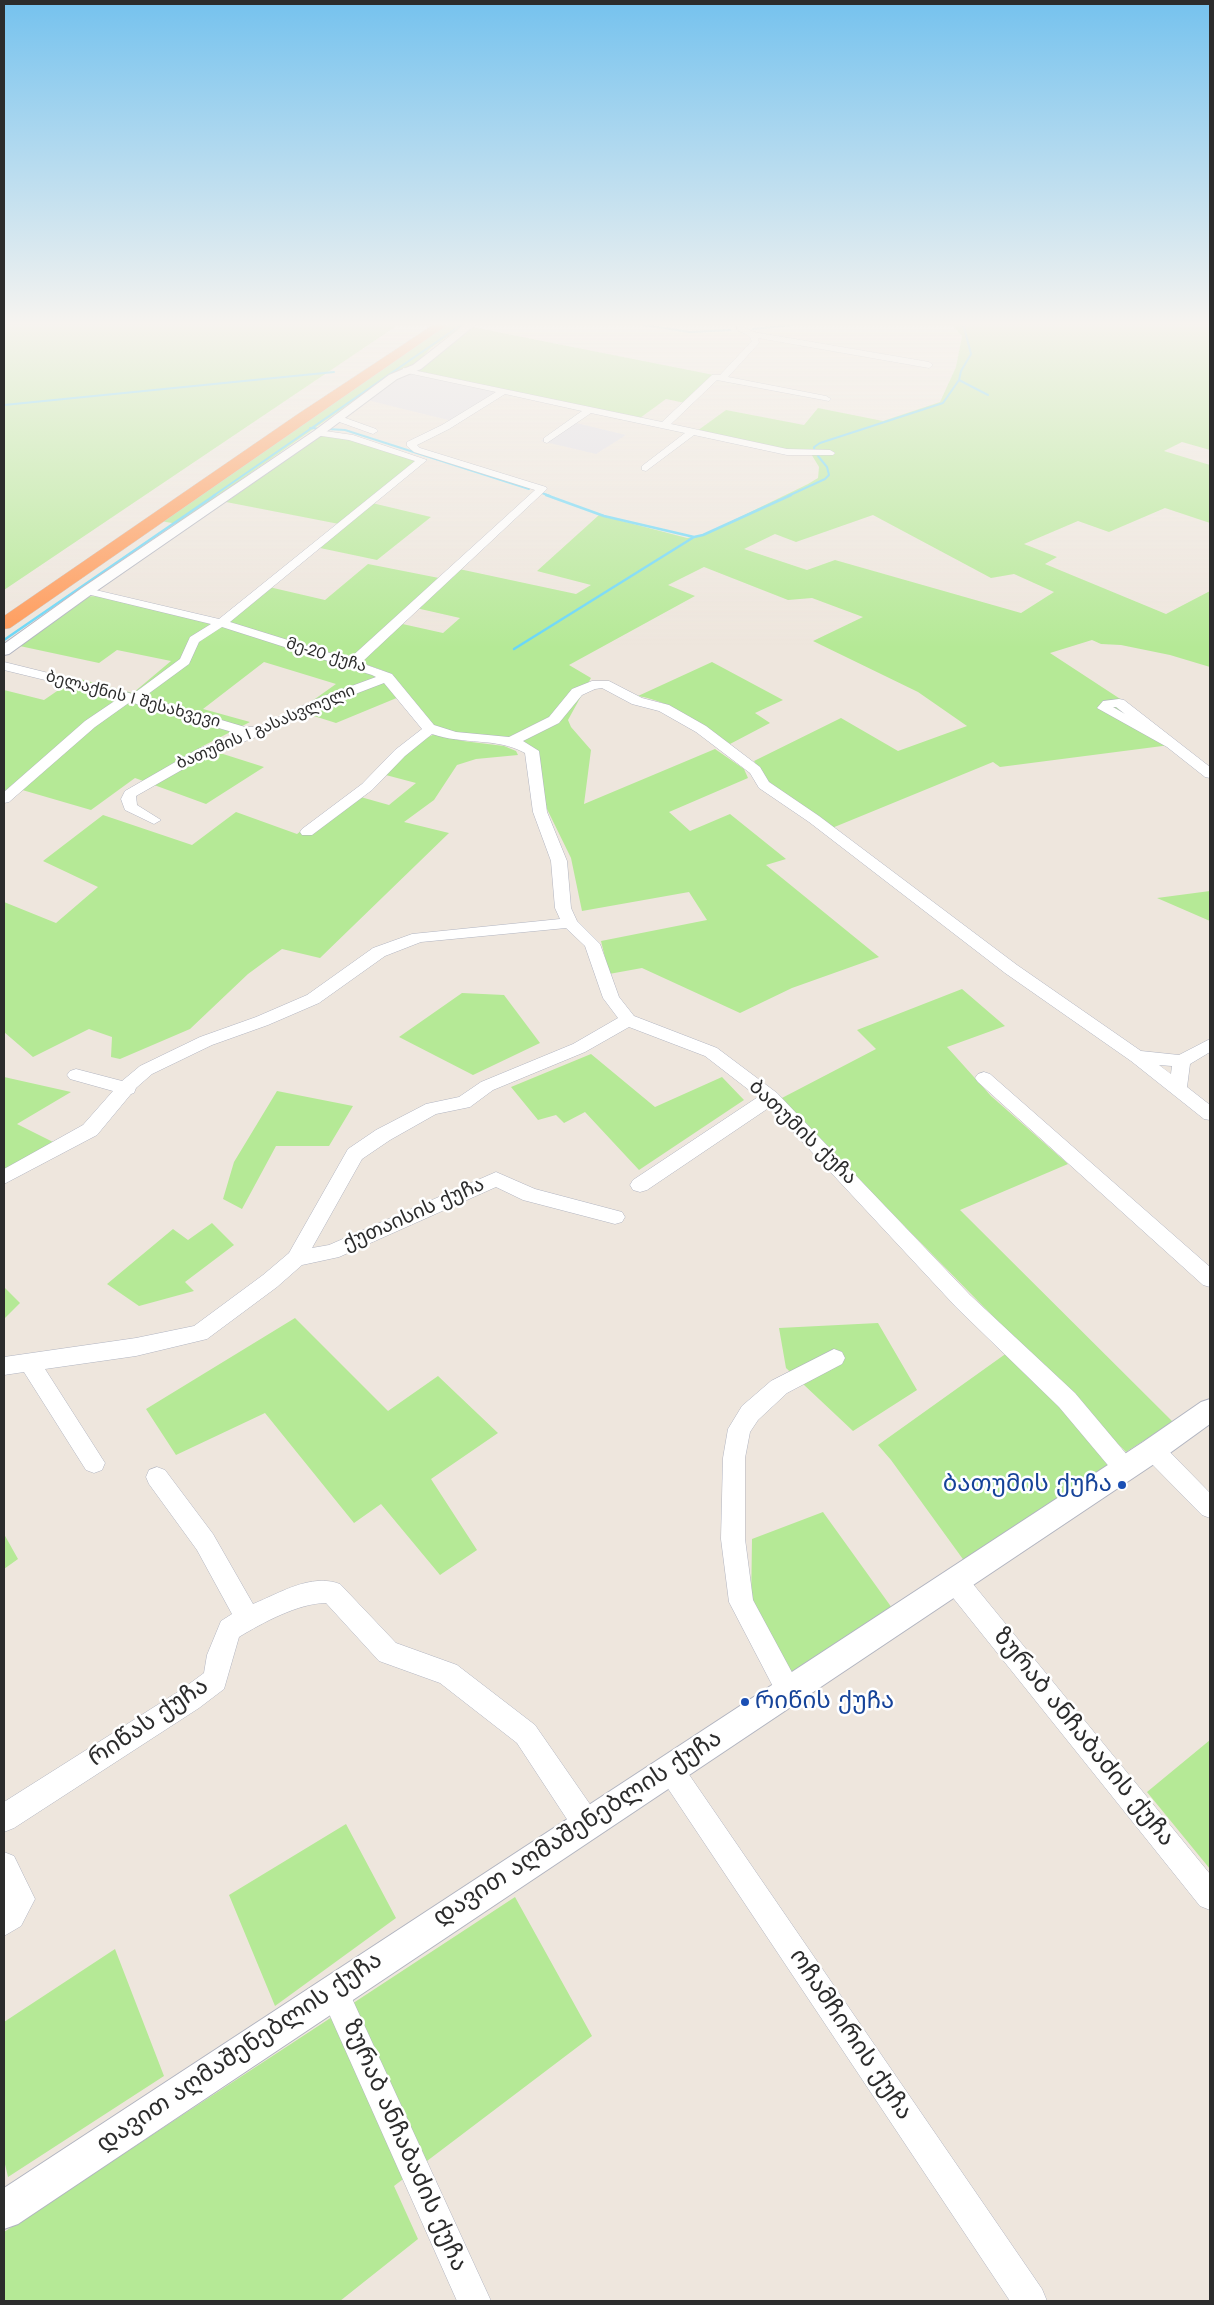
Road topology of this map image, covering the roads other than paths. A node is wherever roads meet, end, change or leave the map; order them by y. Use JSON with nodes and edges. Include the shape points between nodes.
{"nodes":[{"id":1,"x":692,"y":432,"type":"edge"},
{"id":2,"x":265,"y":433,"type":"edge"},
{"id":3,"x":281,"y":433,"type":"edge"},
{"id":4,"x":318,"y":433,"type":"edge"},
{"id":5,"x":339,"y":433,"type":"edge"},
{"id":6,"x":377,"y":433,"type":"edge"},
{"id":7,"x":438,"y":433,"type":"edge"},
{"id":8,"x":557,"y":433,"type":"edge"},
{"id":9,"x":695,"y":433,"type":"edge"},
{"id":10,"x":385,"y":435,"type":"dead end"},
{"id":11,"x":547,"y":440,"type":"dead end"},
{"id":12,"x":830,"y":453,"type":"dead end"},
{"id":13,"x":646,"y":468,"type":"dead end"},
{"id":14,"x":87,"y":591,"type":"junction"},
{"id":15,"x":4,"y":610,"type":"edge"},
{"id":16,"x":221,"y":623,"type":"junction"},
{"id":17,"x":4,"y":624,"type":"edge"},
{"id":18,"x":4,"y":651,"type":"edge"},
{"id":19,"x":4,"y":666,"type":"edge"},
{"id":20,"x":355,"y":666,"type":"junction"},
{"id":21,"x":388,"y":677,"type":"junction"},
{"id":22,"x":131,"y":698,"type":"junction"},
{"id":23,"x":1120,"y":703,"type":"joint"},
{"id":24,"x":430,"y":729,"type":"junction"},
{"id":25,"x":262,"y":730,"type":"junction"},
{"id":26,"x":512,"y":741,"type":"junction"},
{"id":27,"x":1170,"y":744,"type":"junction"},
{"id":28,"x":1210,"y":774,"type":"edge"},
{"id":29,"x":6,"y":796,"type":"edge"},
{"id":30,"x":154,"y":820,"type":"dead end"},
{"id":31,"x":307,"y":832,"type":"dead end"},
{"id":32,"x":570,"y":923,"type":"junction"},
{"id":33,"x":628,"y":1020,"type":"junction"},
{"id":34,"x":1210,"y":1045,"type":"edge"},
{"id":35,"x":1137,"y":1057,"type":"junction"},
{"id":36,"x":1182,"y":1061,"type":"junction"},
{"id":37,"x":76,"y":1075,"type":"dead end"},
{"id":38,"x":984,"y":1078,"type":"dead end"},
{"id":39,"x":1178,"y":1088,"type":"junction"},
{"id":40,"x":128,"y":1089,"type":"junction"},
{"id":41,"x":771,"y":1097,"type":"junction"},
{"id":42,"x":1210,"y":1114,"type":"edge"},
{"id":43,"x":4,"y":1177,"type":"edge"},
{"id":44,"x":640,"y":1185,"type":"dead end"},
{"id":45,"x":615,"y":1217,"type":"dead end"},
{"id":46,"x":296,"y":1258,"type":"junction"},
{"id":47,"x":1210,"y":1279,"type":"edge"},
{"id":48,"x":834,"y":1358,"type":"dead end"},
{"id":49,"x":34,"y":1360,"type":"junction"},
{"id":50,"x":4,"y":1366,"type":"edge"},
{"id":51,"x":1210,"y":1410,"type":"edge"},
{"id":52,"x":1153,"y":1450,"type":"junction"},
{"id":53,"x":94,"y":1463,"type":"dead end"},
{"id":54,"x":1125,"y":1469,"type":"junction"},
{"id":55,"x":157,"y":1477,"type":"dead end"},
{"id":56,"x":1210,"y":1508,"type":"edge"},
{"id":57,"x":955,"y":1581,"type":"junction"},
{"id":58,"x":248,"y":1618,"type":"junction"},
{"id":59,"x":789,"y":1691,"type":"junction"},
{"id":60,"x":670,"y":1769,"type":"junction"},
{"id":61,"x":4,"y":1818,"type":"edge"},
{"id":62,"x":586,"y":1823,"type":"junction"},
{"id":63,"x":4,"y":1866,"type":"edge"},
{"id":64,"x":1210,"y":1896,"type":"edge"},
{"id":65,"x":4,"y":1922,"type":"edge"},
{"id":66,"x":334,"y":1991,"type":"junction"},
{"id":67,"x":4,"y":2210,"type":"edge"},
{"id":68,"x":474,"y":2301,"type":"edge"},
{"id":69,"x":1030,"y":2301,"type":"edge"}],
"edges":[{"from":1,"to":13,"type":"street"},
{"from":2,"to":15,"type":"highway"},
{"from":3,"to":17,"type":"highway"},
{"from":4,"to":14,"type":"street"},
{"from":5,"to":16,"type":"street","via":[[422,460]]},
{"from":6,"to":10,"type":"street"},
{"from":7,"to":20,"type":"street","via":[[406,443],[417,450],[542,489],[354,661]]},
{"from":8,"to":11,"type":"street"},
{"from":9,"to":12,"type":"street","via":[[788,452]]},
{"from":14,"to":16,"type":"street","name":"მე-20 ქუჩა"},
{"from":14,"to":18,"type":"street"},
{"from":16,"to":20,"type":"street","name":"მე-20 ქუჩა"},
{"from":16,"to":22,"type":"street","via":[[194,640],[185,661]]},
{"from":19,"to":22,"type":"street","name":"ბელაქნის I შესახვევი"},
{"from":20,"to":21,"type":"street","name":"მე-20 ქუჩა"},
{"from":21,"to":24,"type":"street","name":"მე-20 ქუჩა"},
{"from":21,"to":25,"type":"street","name":"ბათუმის I გასასვლელი","via":[[305,709]]},
{"from":22,"to":25,"type":"street","name":"ბელაქნის I შესახვევი","via":[[244,731]]},
{"from":22,"to":29,"type":"street","via":[[90,724]]},
{"from":23,"to":27,"type":"street"},
{"from":23,"to":27,"type":"street","via":[[1108,704],[1104,708]]},
{"from":24,"to":26,"type":"street"},
{"from":24,"to":31,"type":"street","via":[[400,753],[367,787]]},
{"from":25,"to":30,"type":"street","name":"ბათუმის I გასასვლელი","via":[[203,752],[130,794],[130,807]]},
{"from":26,"to":32,"type":"street","via":[[532,751],[540,812],[559,861],[563,908]]},
{"from":26,"to":35,"type":"street","via":[[554,720],[577,692],[592,685],[604,684],[637,701],[664,708],[701,729],[755,770],[764,785],[1011,969]]},
{"from":27,"to":28,"type":"street"},
{"from":32,"to":33,"type":"street","via":[[592,944],[611,998]]},
{"from":32,"to":40,"type":"street","via":[[418,937],[379,952],[313,999],[206,1041],[146,1070]]},
{"from":33,"to":41,"type":"street","name":"ბათუმის ქუჩა","via":[[711,1052]]},
{"from":33,"to":46,"type":"street","via":[[578,1048],[487,1086],[464,1103],[432,1108],[355,1154]]},
{"from":34,"to":36,"type":"street"},
{"from":35,"to":36,"type":"street"},
{"from":35,"to":39,"type":"street"},
{"from":36,"to":39,"type":"street"},
{"from":37,"to":40,"type":"street"},
{"from":38,"to":47,"type":"street"},
{"from":39,"to":42,"type":"street"},
{"from":40,"to":43,"type":"street","via":[[90,1130]]},
{"from":41,"to":44,"type":"street"},
{"from":41,"to":54,"type":"street","name":"ბათუმის ქუჩა","via":[[964,1301],[1067,1400]]},
{"from":45,"to":46,"type":"street","name":"ქუთაისის ქუჩა","via":[[530,1195],[496,1178],[332,1252]]},
{"from":46,"to":49,"type":"street","via":[[200,1333],[136,1347]]},
{"from":48,"to":59,"type":"street","via":[[779,1387],[750,1413],[739,1429],[734,1458],[733,1539],[741,1602]]},
{"from":49,"to":50,"type":"street"},
{"from":49,"to":53,"type":"street","via":[[35,1372]]},
{"from":51,"to":52,"type":"street","name":"დავით აღმაშენებლის ქუჩა"},
{"from":52,"to":54,"type":"street","name":"დავით აღმაშენებლის ქუჩა"},
{"from":52,"to":56,"type":"street"},
{"from":54,"to":57,"type":"street","name":"დავით აღმაშენებლის ქუჩა"},
{"from":55,"to":58,"type":"street","via":[[205,1542]]},
{"from":57,"to":59,"type":"street","name":"დავით აღმაშენებლის ქუჩა"},
{"from":57,"to":64,"type":"street","name":"ზურაბ ანჩაბაძის ქუჩა"},
{"from":58,"to":61,"type":"street","name":"რიწას ქუჩა","via":[[230,1629],[215,1680]]},
{"from":58,"to":62,"type":"street","name":"რიწას ქუჩა","via":[[312,1592],[330,1592],[388,1652],[448,1674],[526,1734]]},
{"from":59,"to":60,"type":"street","name":"დავით აღმაშენებლის ქუჩა"},
{"from":60,"to":62,"type":"street","name":"დავით აღმაშენებლის ქუჩა"},
{"from":60,"to":69,"type":"street","name":"ოჩამჩირის ქუჩა"},
{"from":62,"to":66,"type":"street","name":"დავით აღმაშენებლის ქუჩა"},
{"from":63,"to":65,"type":"street","via":[[21,1899]]},
{"from":66,"to":67,"type":"street","name":"დავით აღმაშენებლის ქუჩა"},
{"from":66,"to":68,"type":"street","name":"ზურაბ ანჩაბაძის ქუჩა"}]}
